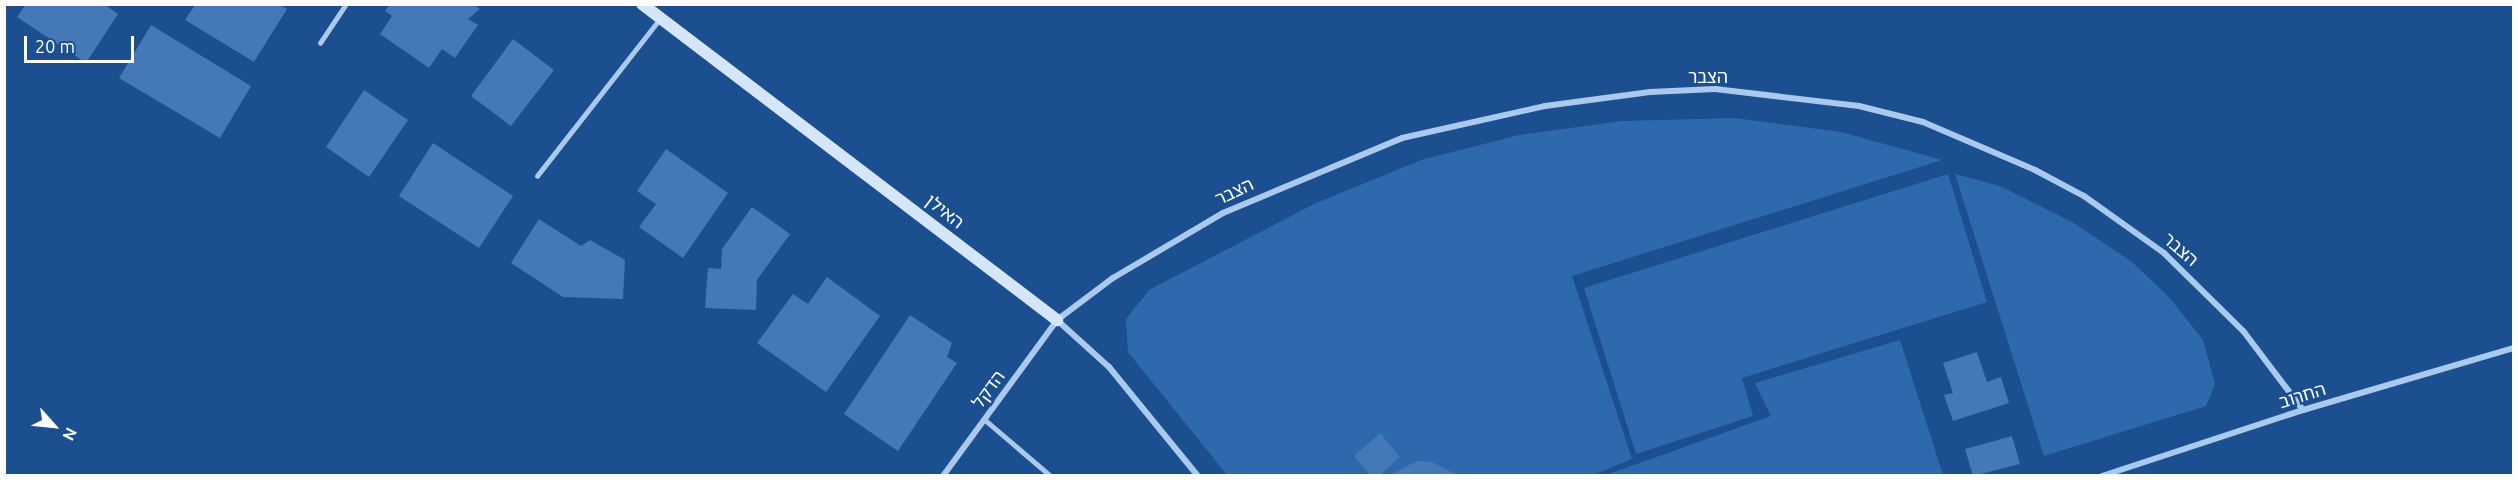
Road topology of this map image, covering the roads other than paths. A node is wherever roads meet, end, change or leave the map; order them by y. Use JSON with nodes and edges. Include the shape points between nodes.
{"nodes":[{"id":1,"x":346,"y":4,"type":"edge"},
{"id":2,"x":642,"y":4,"type":"edge"},
{"id":3,"x":661,"y":18,"type":"junction"},
{"id":4,"x":320,"y":43,"type":"dead end"},
{"id":5,"x":537,"y":176,"type":"dead end"},
{"id":6,"x":1057,"y":320,"type":"junction"},
{"id":7,"x":2514,"y":348,"type":"edge"},
{"id":8,"x":2303,"y":410,"type":"junction"},
{"id":9,"x":984,"y":420,"type":"junction"},
{"id":10,"x":943,"y":476,"type":"edge"},
{"id":11,"x":1051,"y":476,"type":"edge"},
{"id":12,"x":1198,"y":476,"type":"edge"},
{"id":13,"x":2102,"y":476,"type":"edge"}],
"edges":[{"from":1,"to":4,"type":"lane"},
{"from":2,"to":3,"type":"street","name":"האילן"},
{"from":3,"to":5,"type":"lane"},
{"from":3,"to":6,"type":"street","name":"האילן"},
{"from":6,"to":8,"type":"street","name":"הצבר","via":[[1113,278],[1223,213],[1402,138],[1607,96],[1715,89],[1858,106],[1923,122],[1982,145],[2084,196],[2164,253],[2207,292]]},
{"from":6,"to":9,"type":"street","name":"הדקל"},
{"from":6,"to":12,"type":"street","name":"האילן","via":[[1109,367]]},
{"from":7,"to":8,"type":"street","name":"החרוב"},
{"from":8,"to":13,"type":"street","name":"החרוב"},
{"from":9,"to":10,"type":"street","name":"הדקל"},
{"from":9,"to":11,"type":"lane"}]}
